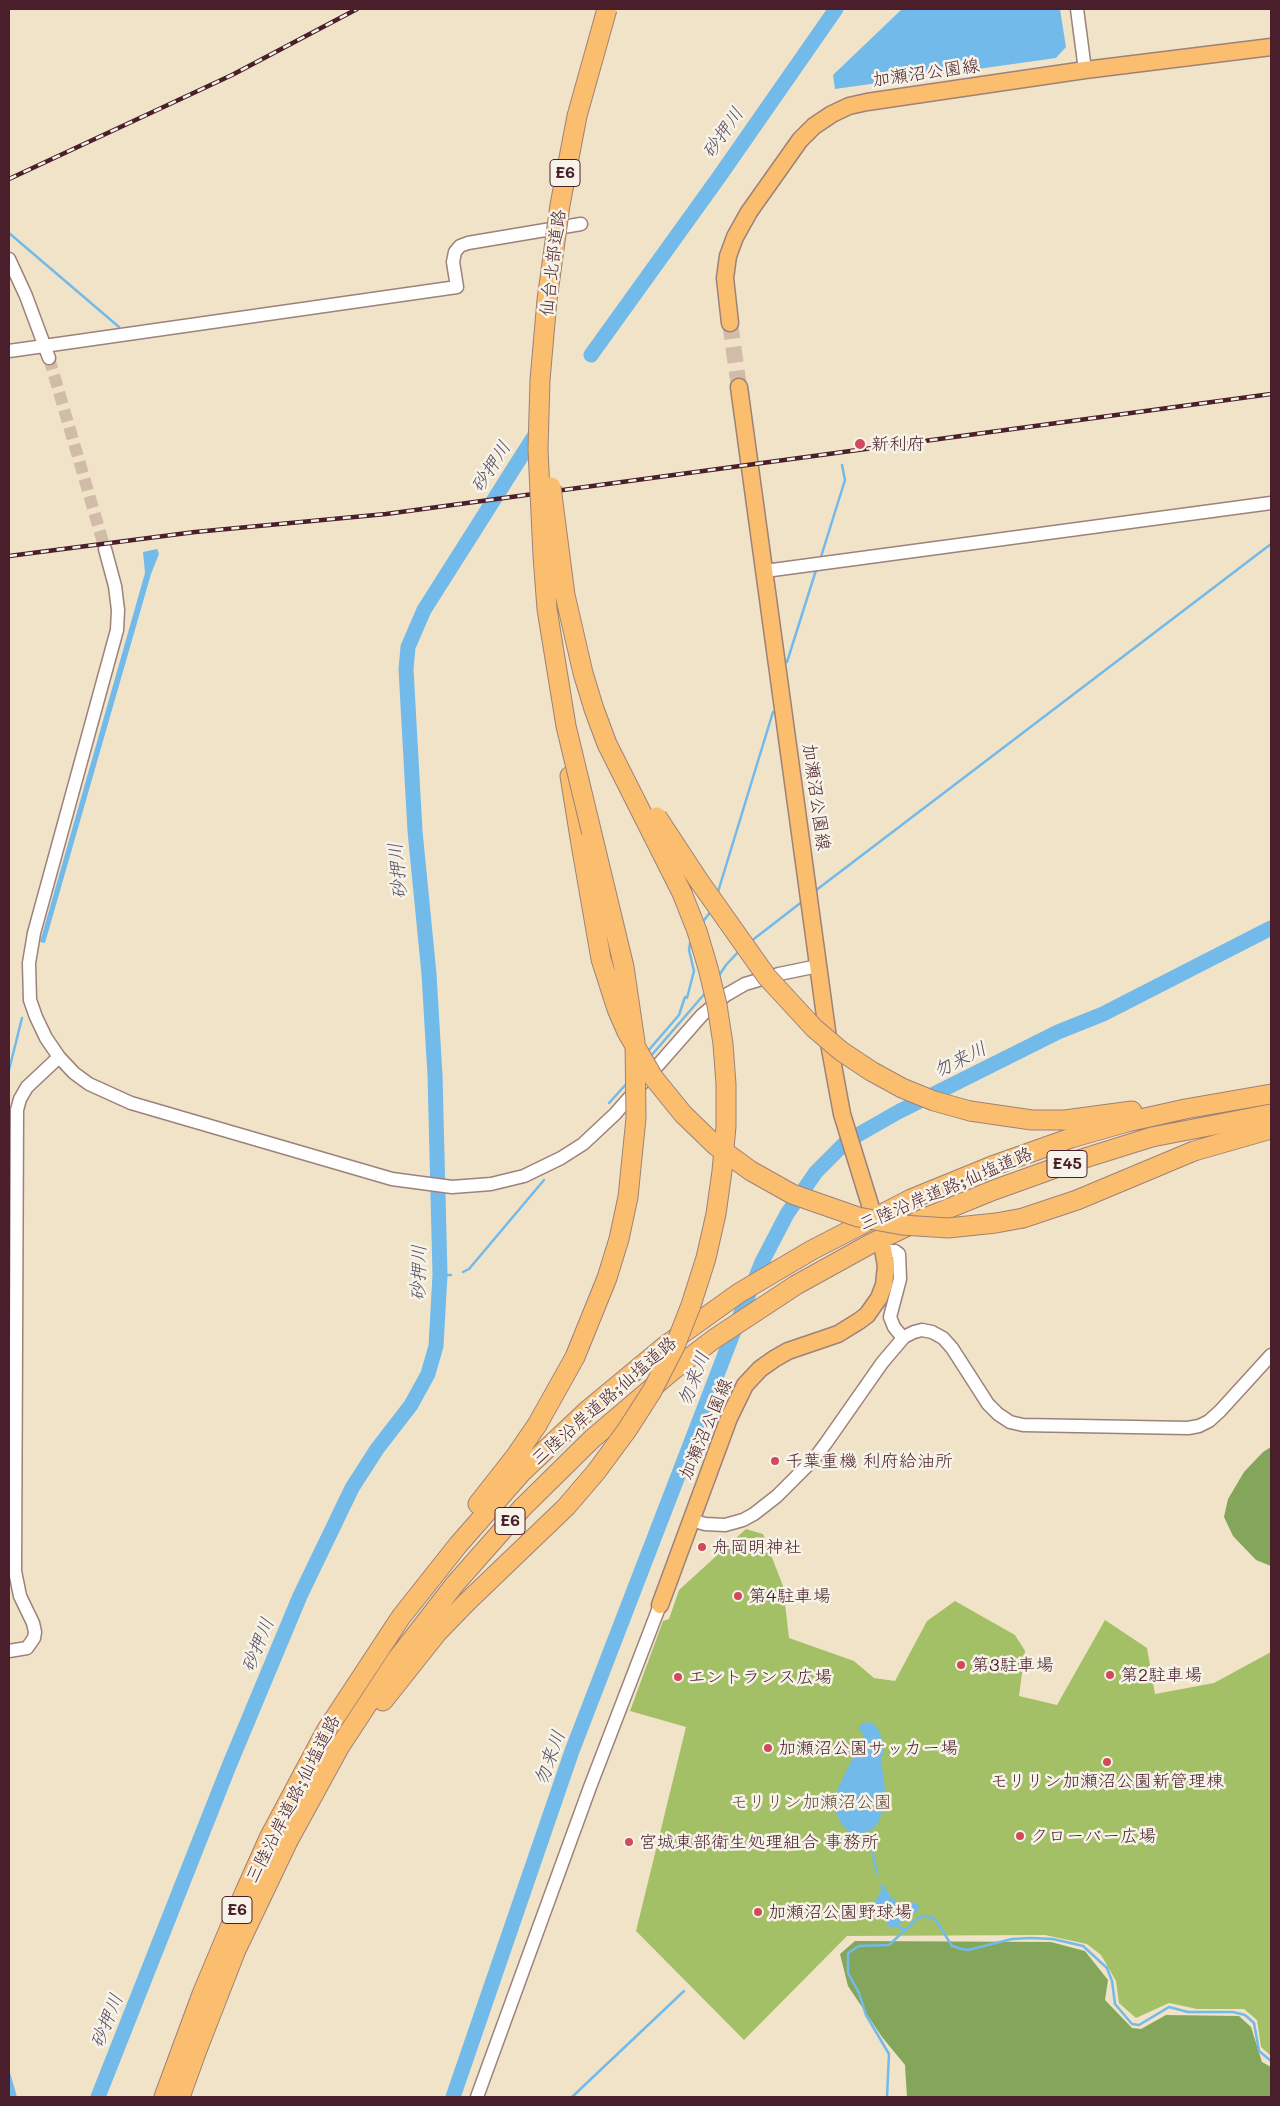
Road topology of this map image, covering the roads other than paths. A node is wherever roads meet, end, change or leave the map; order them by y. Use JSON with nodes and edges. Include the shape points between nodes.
{"nodes":[{"id":1,"x":607,"y":9,"type":"edge"},
{"id":2,"x":1076,"y":9,"type":"edge"},
{"id":3,"x":1271,"y":47,"type":"edge"},
{"id":4,"x":1085,"y":70,"type":"junction"},
{"id":5,"x":581,"y":224,"type":"dead end"},
{"id":6,"x":9,"y":259,"type":"edge"},
{"id":7,"x":730,"y":323,"type":"tunnel mouth"},
{"id":8,"x":544,"y":342,"type":"junction"},
{"id":9,"x":9,"y":351,"type":"edge"},
{"id":10,"x":47,"y":352,"type":"junction"},
{"id":11,"x":739,"y":388,"type":"tunnel mouth"},
{"id":12,"x":1271,"y":504,"type":"edge"},
{"id":13,"x":105,"y":549,"type":"tunnel mouth"},
{"id":14,"x":764,"y":571,"type":"junction"},
{"id":15,"x":548,"y":609,"type":"junction"},
{"id":16,"x":584,"y":674,"type":"junction"},
{"id":17,"x":818,"y":966,"type":"junction"},
{"id":18,"x":59,"y":1057,"type":"junction"},
{"id":19,"x":1271,"y":1094,"type":"edge"},
{"id":20,"x":1242,"y":1098,"type":"junction"},
{"id":21,"x":1271,"y":1114,"type":"edge"},
{"id":22,"x":1271,"y":1128,"type":"edge"},
{"id":23,"x":870,"y":1208,"type":"dead end"},
{"id":24,"x":850,"y":1229,"type":"joint"},
{"id":25,"x":880,"y":1248,"type":"junction"},
{"id":26,"x":903,"y":1338,"type":"junction"},
{"id":27,"x":1271,"y":1355,"type":"edge"},
{"id":28,"x":691,"y":1520,"type":"junction"},
{"id":29,"x":660,"y":1605,"type":"joint"},
{"id":30,"x":10,"y":1651,"type":"edge"},
{"id":31,"x":326,"y":1731,"type":"junction"},
{"id":32,"x":258,"y":1902,"type":"junction"},
{"id":33,"x":164,"y":2097,"type":"edge"},
{"id":34,"x":180,"y":2097,"type":"edge"},
{"id":35,"x":477,"y":2097,"type":"edge"}],
"edges":[{"from":1,"to":8,"type":"highway","name":"仙台北部道路","number":"E6","bridge":true,"via":[[588,72],[568,162],[553,251]]},
{"from":2,"to":4,"type":"street"},
{"from":3,"to":4,"type":"main road","name":"加瀬沼公園線"},
{"from":4,"to":7,"type":"main road","name":"加瀬沼公園線","via":[[867,102],[823,119],[800,140],[734,237],[725,278]]},
{"from":5,"to":10,"type":"street","via":[[460,246],[453,262],[457,287]]},
{"from":6,"to":10,"type":"street"},
{"from":8,"to":15,"type":"highway","name":"仙台北部道路","number":"E6","bridge":true,"via":[[538,449],[542,556]]},
{"from":8,"to":16,"type":"highway","name":"仙台北部道路","number":"E6","bridge":true,"via":[[544,411],[554,521],[565,595]]},
{"from":9,"to":10,"type":"street"},
{"from":11,"to":14,"type":"main road","name":"加瀬沼公園線"},
{"from":12,"to":14,"type":"street"},
{"from":13,"to":18,"type":"street","via":[[115,586],[117,630],[34,933],[29,964],[30,1000],[46,1038]]},
{"from":14,"to":17,"type":"main road","name":"加瀬沼公園線"},
{"from":15,"to":22,"type":"highway","bridge":true,"via":[[548,636],[601,959],[614,1001],[627,1032],[668,1097],[699,1130],[733,1158],[792,1194],[835,1211],[880,1222],[924,1227],[972,1226],[1023,1218],[1077,1200],[1185,1154]]},
{"from":15,"to":31,"type":"highway","bridge":true,"via":[[566,726],[614,922],[630,1005],[636,1110],[628,1197],[607,1278],[578,1349],[556,1392],[515,1457],[401,1606],[348,1688]]},
{"from":16,"to":20,"type":"highway","bridge":true,"via":[[615,747],[657,818],[736,935],[790,1004],[841,1051],[871,1071],[934,1101],[970,1111],[1032,1120],[1065,1120]]},
{"from":16,"to":32,"type":"highway","bridge":true,"via":[[607,744],[682,893],[697,931],[717,1005],[726,1084],[726,1126],[721,1180],[706,1258],[675,1346],[627,1430],[566,1507],[468,1602],[408,1668],[331,1774]]},
{"from":17,"to":18,"type":"street","via":[[770,976],[745,984],[726,995],[702,1015],[615,1114],[583,1144],[524,1176],[491,1184],[452,1187],[396,1180],[131,1103],[89,1084]]},
{"from":17,"to":23,"type":"main road","name":"加瀬沼公園線","via":[[845,1124]]},
{"from":18,"to":30,"type":"street","via":[[27,1088],[17,1110],[15,1571],[20,1596],[35,1632],[27,1648]]},
{"from":19,"to":20,"type":"highway","name":"三陸沿岸道路;仙塩道路","number":"E45"},
{"from":20,"to":24,"type":"highway","name":"三陸沿岸道路;仙塩道路","number":"E45","via":[[1127,1122],[1072,1138],[911,1199]]},
{"from":21,"to":25,"type":"highway","name":"三陸沿岸道路;仙塩道路","number":"E45","via":[[1152,1137],[1072,1162],[968,1200]]},
{"from":24,"to":31,"type":"highway","name":"三陸沿岸道路;仙塩道路","number":"E6","bridge":true,"via":[[777,1270],[702,1319],[627,1376],[554,1440],[489,1508],[430,1580],[377,1651]]},
{"from":25,"to":26,"type":"street","via":[[895,1250],[899,1254],[900,1280],[890,1317]]},
{"from":25,"to":28,"type":"main road","name":"加瀬沼公園線","via":[[886,1266],[884,1285],[867,1315],[838,1334],[774,1359],[745,1385],[729,1418]]},
{"from":25,"to":32,"type":"highway","name":"三陸沿岸道路;仙塩道路","number":"E6","bridge":true,"via":[[754,1312],[672,1370],[592,1439],[522,1508],[425,1621],[368,1701],[315,1789]]},
{"from":26,"to":27,"type":"street","via":[[922,1330],[943,1338],[988,1404],[1010,1422],[1023,1425],[1199,1426],[1220,1411]]},
{"from":26,"to":28,"type":"street","via":[[822,1449],[777,1496],[754,1514],[725,1525]]},
{"from":28,"to":29,"type":"main road","name":"加瀬沼公園線"},
{"from":29,"to":35,"type":"street"},
{"from":31,"to":33,"type":"highway","name":"三陸沿岸道路;仙塩道路","number":"E6","via":[[244,1894]]},
{"from":32,"to":34,"type":"highway","name":"三陸沿岸道路;仙塩道路","number":"E6"}]}
